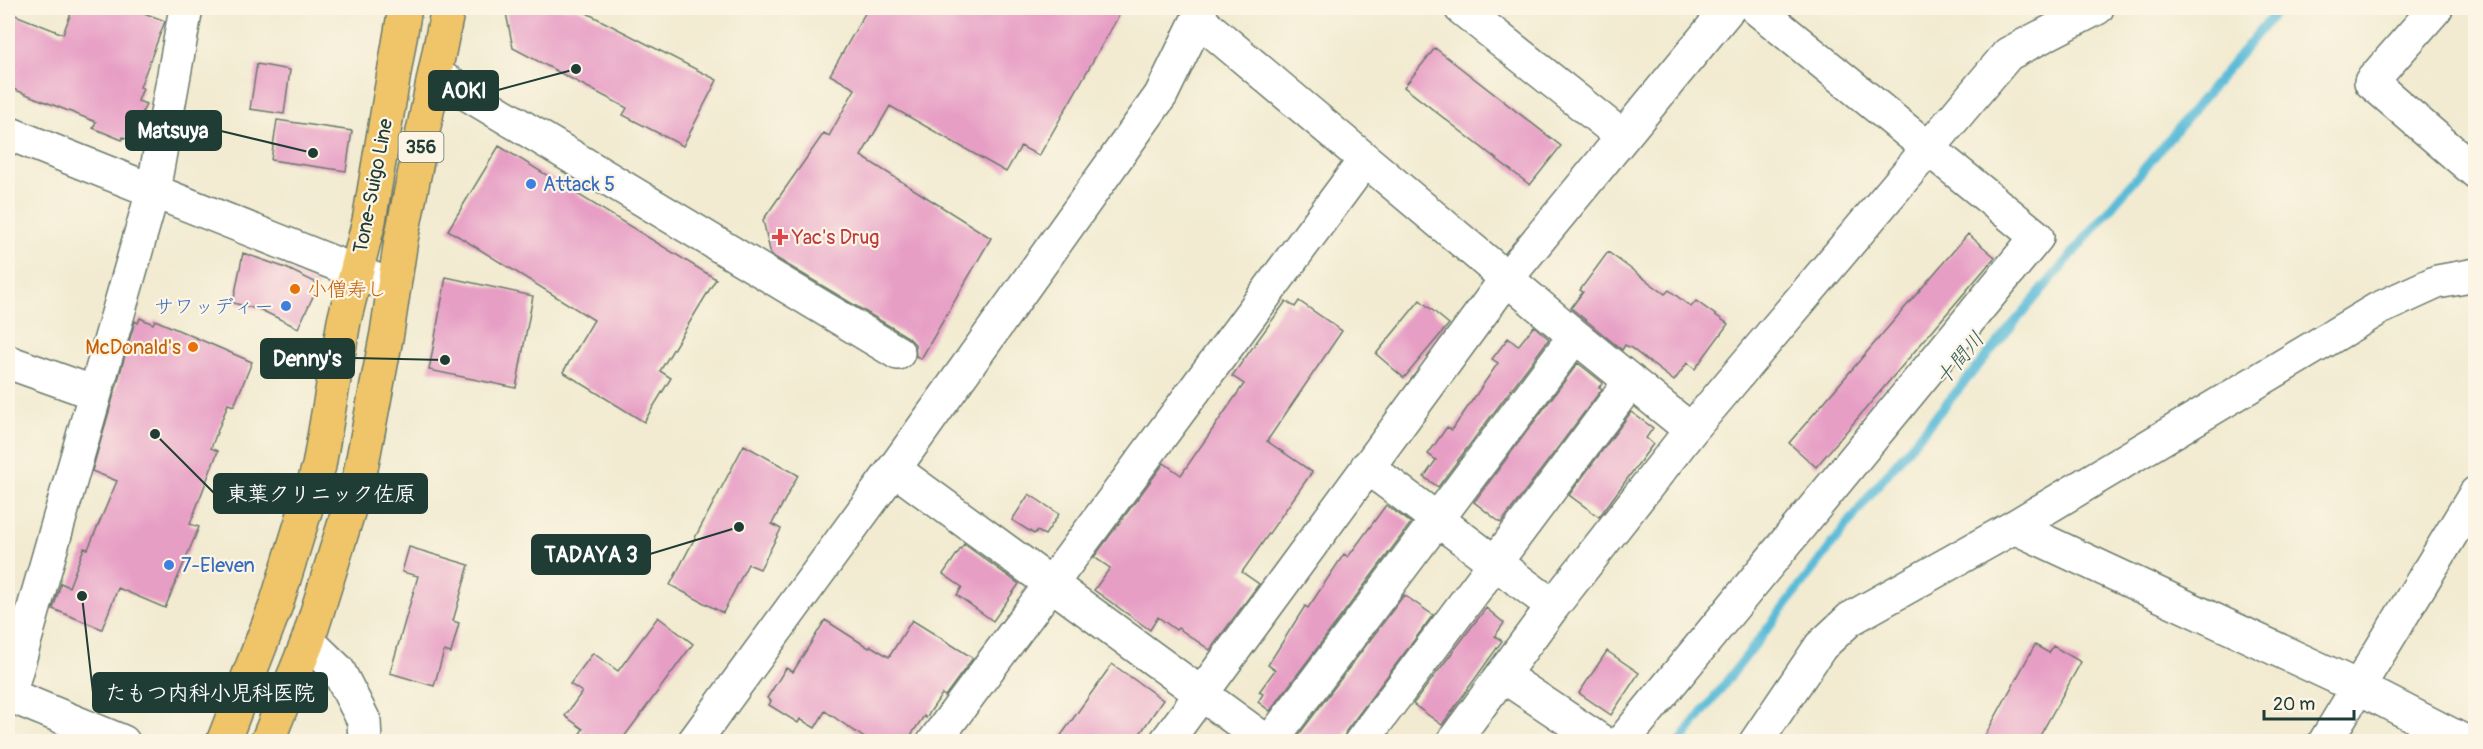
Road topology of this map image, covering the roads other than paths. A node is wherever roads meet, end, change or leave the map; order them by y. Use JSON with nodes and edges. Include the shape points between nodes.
{"nodes":[{"id":1,"x":186,"y":8,"type":"edge"},
{"id":2,"x":405,"y":8,"type":"edge"},
{"id":3,"x":448,"y":8,"type":"edge"},
{"id":4,"x":1461,"y":8,"type":"edge"},
{"id":5,"x":1729,"y":8,"type":"edge"},
{"id":6,"x":1756,"y":8,"type":"edge"},
{"id":7,"x":2097,"y":8,"type":"edge"},
{"id":8,"x":2436,"y":8,"type":"edge"},
{"id":9,"x":1200,"y":13,"type":"edge"},
{"id":10,"x":436,"y":75,"type":"junction"},
{"id":11,"x":8,"y":133,"type":"edge"},
{"id":12,"x":1623,"y":137,"type":"junction"},
{"id":13,"x":1929,"y":147,"type":"junction"},
{"id":14,"x":1365,"y":160,"type":"junction"},
{"id":15,"x":2475,"y":172,"type":"edge"},
{"id":16,"x":153,"y":191,"type":"junction"},
{"id":17,"x":356,"y":271,"type":"junction"},
{"id":18,"x":2475,"y":275,"type":"edge"},
{"id":19,"x":1507,"y":278,"type":"junction"},
{"id":20,"x":394,"y":287,"type":"junction"},
{"id":21,"x":1575,"y":336,"type":"junction"},
{"id":22,"x":898,"y":353,"type":"dead end"},
{"id":23,"x":8,"y":362,"type":"edge"},
{"id":24,"x":1631,"y":381,"type":"junction"},
{"id":25,"x":95,"y":393,"type":"junction"},
{"id":26,"x":1691,"y":430,"type":"junction"},
{"id":27,"x":1367,"y":467,"type":"junction"},
{"id":28,"x":894,"y":469,"type":"junction"},
{"id":29,"x":2475,"y":493,"type":"edge"},
{"id":30,"x":1438,"y":518,"type":"junction"},
{"id":31,"x":2014,"y":527,"type":"junction"},
{"id":32,"x":1496,"y":562,"type":"junction"},
{"id":33,"x":1049,"y":583,"type":"junction"},
{"id":34,"x":1553,"y":606,"type":"junction"},
{"id":35,"x":308,"y":641,"type":"junction"},
{"id":36,"x":1502,"y":675,"type":"junction"},
{"id":37,"x":2358,"y":687,"type":"junction"},
{"id":38,"x":1202,"y":694,"type":"junction"},
{"id":39,"x":8,"y":697,"type":"edge"},
{"id":40,"x":123,"y":741,"type":"edge"},
{"id":41,"x":223,"y":741,"type":"edge"},
{"id":42,"x":267,"y":741,"type":"edge"},
{"id":43,"x":365,"y":741,"type":"edge"},
{"id":44,"x":694,"y":741,"type":"edge"},
{"id":45,"x":934,"y":741,"type":"edge"},
{"id":46,"x":1166,"y":741,"type":"edge"},
{"id":47,"x":1269,"y":741,"type":"edge"},
{"id":48,"x":1361,"y":741,"type":"edge"},
{"id":49,"x":1453,"y":741,"type":"edge"},
{"id":50,"x":1602,"y":741,"type":"edge"},
{"id":51,"x":1622,"y":741,"type":"edge"},
{"id":52,"x":1756,"y":741,"type":"edge"},
{"id":53,"x":2325,"y":741,"type":"edge"},
{"id":54,"x":2465,"y":741,"type":"edge"}],
"edges":[{"from":1,"to":16,"type":"street"},
{"from":2,"to":17,"type":"highway","name":"Tone-Suigo Line","number":"356","via":[[369,221]]},
{"from":3,"to":10,"type":"highway","name":"Tone-Suigo Line","number":"356"},
{"from":4,"to":12,"type":"street"},
{"from":5,"to":12,"type":"street"},
{"from":6,"to":13,"type":"street"},
{"from":7,"to":13,"type":"street","via":[[2008,54]]},
{"from":8,"to":15,"type":"street","via":[[2371,82]]},
{"from":9,"to":14,"type":"street"},
{"from":9,"to":28,"type":"street","via":[[1161,95]]},
{"from":10,"to":20,"type":"highway","name":"Tone-Suigo Line","number":"356"},
{"from":10,"to":22,"type":"street"},
{"from":11,"to":16,"type":"street"},
{"from":12,"to":19,"type":"street"},
{"from":13,"to":26,"type":"street"},
{"from":13,"to":51,"type":"street","via":[[2037,237]]},
{"from":14,"to":19,"type":"street"},
{"from":14,"to":33,"type":"street"},
{"from":16,"to":17,"type":"street"},
{"from":16,"to":25,"type":"street"},
{"from":17,"to":20,"type":"street"},
{"from":17,"to":41,"type":"highway","name":"Tone-Suigo Line","number":"356","via":[[319,466],[276,605]]},
{"from":18,"to":31,"type":"street","via":[[2438,282],[2378,309]]},
{"from":19,"to":21,"type":"street"},
{"from":19,"to":27,"type":"street"},
{"from":20,"to":35,"type":"highway","name":"Tone-Suigo Line","number":"356","via":[[360,474]]},
{"from":21,"to":24,"type":"street"},
{"from":21,"to":30,"type":"street"},
{"from":23,"to":25,"type":"street"},
{"from":24,"to":26,"type":"street"},
{"from":24,"to":32,"type":"street"},
{"from":25,"to":39,"type":"street"},
{"from":26,"to":34,"type":"street"},
{"from":27,"to":30,"type":"street"},
{"from":27,"to":38,"type":"street"},
{"from":28,"to":33,"type":"street"},
{"from":28,"to":44,"type":"street"},
{"from":29,"to":37,"type":"street"},
{"from":30,"to":32,"type":"street"},
{"from":30,"to":47,"type":"street"},
{"from":31,"to":37,"type":"street"},
{"from":31,"to":52,"type":"street","via":[[1851,619],[1821,646]]},
{"from":32,"to":34,"type":"street"},
{"from":32,"to":48,"type":"street"},
{"from":33,"to":38,"type":"street"},
{"from":33,"to":45,"type":"street"},
{"from":34,"to":36,"type":"street"},
{"from":35,"to":42,"type":"highway","name":"Tone-Suigo Line","number":"356"},
{"from":35,"to":43,"type":"street","via":[[338,670],[364,721]]},
{"from":36,"to":49,"type":"street"},
{"from":36,"to":50,"type":"street"},
{"from":37,"to":53,"type":"street"},
{"from":37,"to":54,"type":"street"},
{"from":38,"to":46,"type":"street"},
{"from":38,"to":47,"type":"street"},
{"from":39,"to":40,"type":"street"}]}
